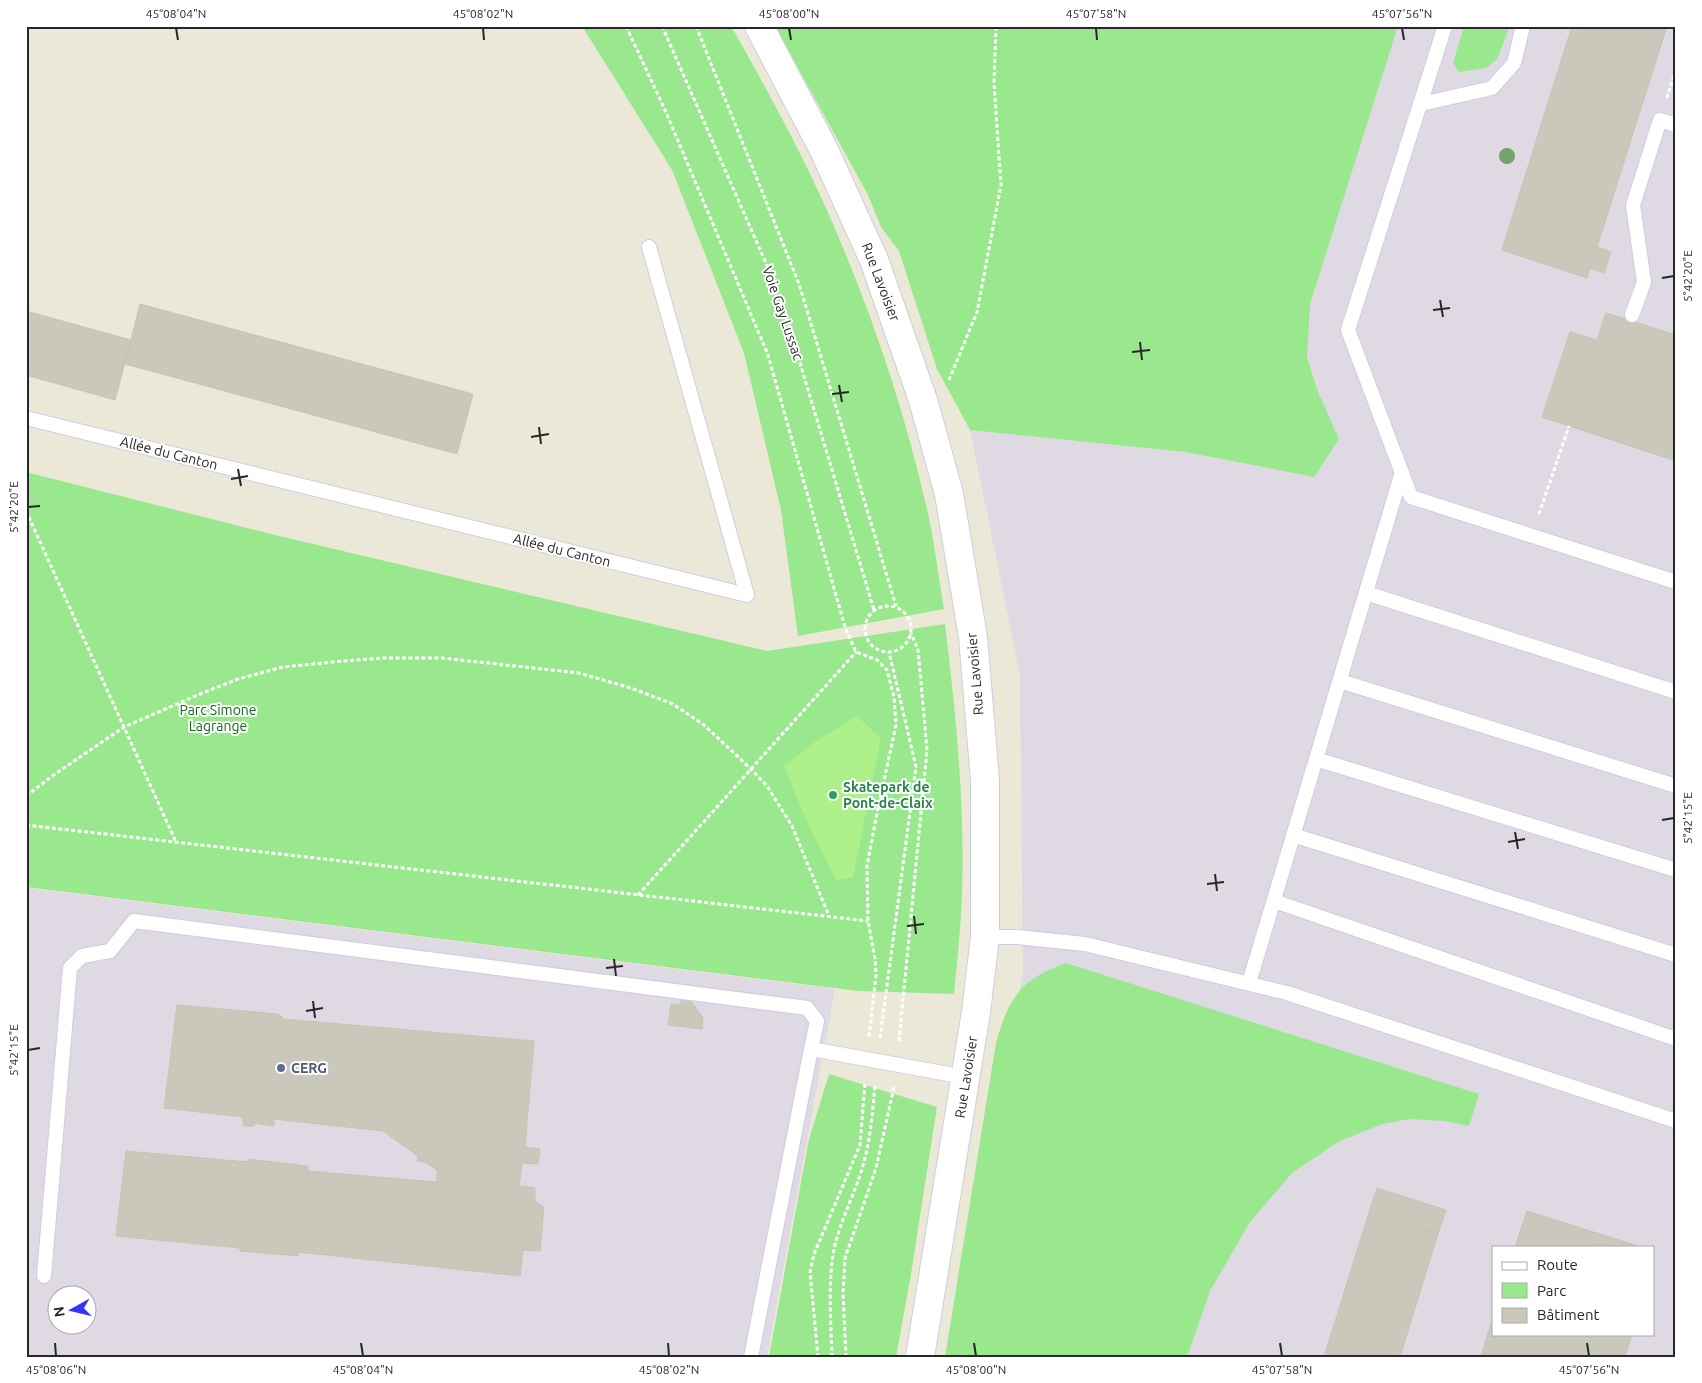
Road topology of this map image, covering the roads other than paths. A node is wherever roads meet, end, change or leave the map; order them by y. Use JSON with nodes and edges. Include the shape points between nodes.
{"nodes":[{"id":1,"x":759,"y":26,"type":"edge"},
{"id":2,"x":1445,"y":26,"type":"edge"},
{"id":3,"x":1523,"y":26,"type":"edge"},
{"id":4,"x":1421,"y":104,"type":"junction"},
{"id":5,"x":1676,"y":125,"type":"edge"},
{"id":6,"x":648,"y":247,"type":"dead end"},
{"id":7,"x":1632,"y":315,"type":"dead end"},
{"id":8,"x":26,"y":418,"type":"edge"},
{"id":9,"x":1402,"y":472,"type":"junction"},
{"id":10,"x":1676,"y":582,"type":"edge"},
{"id":11,"x":1366,"y":592,"type":"junction"},
{"id":12,"x":1340,"y":681,"type":"junction"},
{"id":13,"x":1676,"y":692,"type":"edge"},
{"id":14,"x":1316,"y":759,"type":"junction"},
{"id":15,"x":1676,"y":786,"type":"edge"},
{"id":16,"x":1293,"y":835,"type":"junction"},
{"id":17,"x":1676,"y":870,"type":"edge"},
{"id":18,"x":1274,"y":901,"type":"junction"},
{"id":19,"x":985,"y":936,"type":"junction"},
{"id":20,"x":1676,"y":955,"type":"edge"},
{"id":21,"x":1249,"y":983,"type":"junction"},
{"id":22,"x":1676,"y":1039,"type":"edge"},
{"id":23,"x":811,"y":1049,"type":"junction"},
{"id":24,"x":966,"y":1077,"type":"junction"},
{"id":25,"x":1676,"y":1121,"type":"edge"},
{"id":26,"x":44,"y":1276,"type":"dead end"},
{"id":27,"x":751,"y":1357,"type":"edge"},
{"id":28,"x":920,"y":1357,"type":"edge"}],
"edges":[{"from":1,"to":19,"type":"street","name":"Rue Lavoisier","via":[[824,150],[874,260],[923,400],[949,494],[973,637],[985,780]]},
{"from":2,"to":4,"type":"lane"},
{"from":3,"to":4,"type":"lane","via":[[1514,63],[1492,88]]},
{"from":4,"to":9,"type":"lane","via":[[1348,330]]},
{"from":5,"to":7,"type":"lane","via":[[1660,120],[1633,205],[1644,282]]},
{"from":6,"to":8,"type":"lane","name":"Allée du Canton","via":[[747,595]]},
{"from":9,"to":10,"type":"lane","via":[[1411,497]]},
{"from":9,"to":11,"type":"lane"},
{"from":11,"to":12,"type":"lane"},
{"from":11,"to":13,"type":"lane"},
{"from":12,"to":14,"type":"lane"},
{"from":12,"to":15,"type":"lane"},
{"from":14,"to":16,"type":"lane"},
{"from":14,"to":17,"type":"lane"},
{"from":16,"to":18,"type":"lane"},
{"from":16,"to":20,"type":"lane"},
{"from":18,"to":21,"type":"lane"},
{"from":18,"to":22,"type":"lane"},
{"from":19,"to":21,"type":"lane","via":[[1085,944]]},
{"from":19,"to":24,"type":"street","name":"Rue Lavoisier"},
{"from":21,"to":25,"type":"lane","via":[[1287,992]]},
{"from":23,"to":24,"type":"lane"},
{"from":23,"to":26,"type":"lane","via":[[817,1021],[807,1008],[134,921],[110,950],[82,956],[70,968]]},
{"from":23,"to":27,"type":"lane"},
{"from":24,"to":28,"type":"street","name":"Rue Lavoisier"}]}
